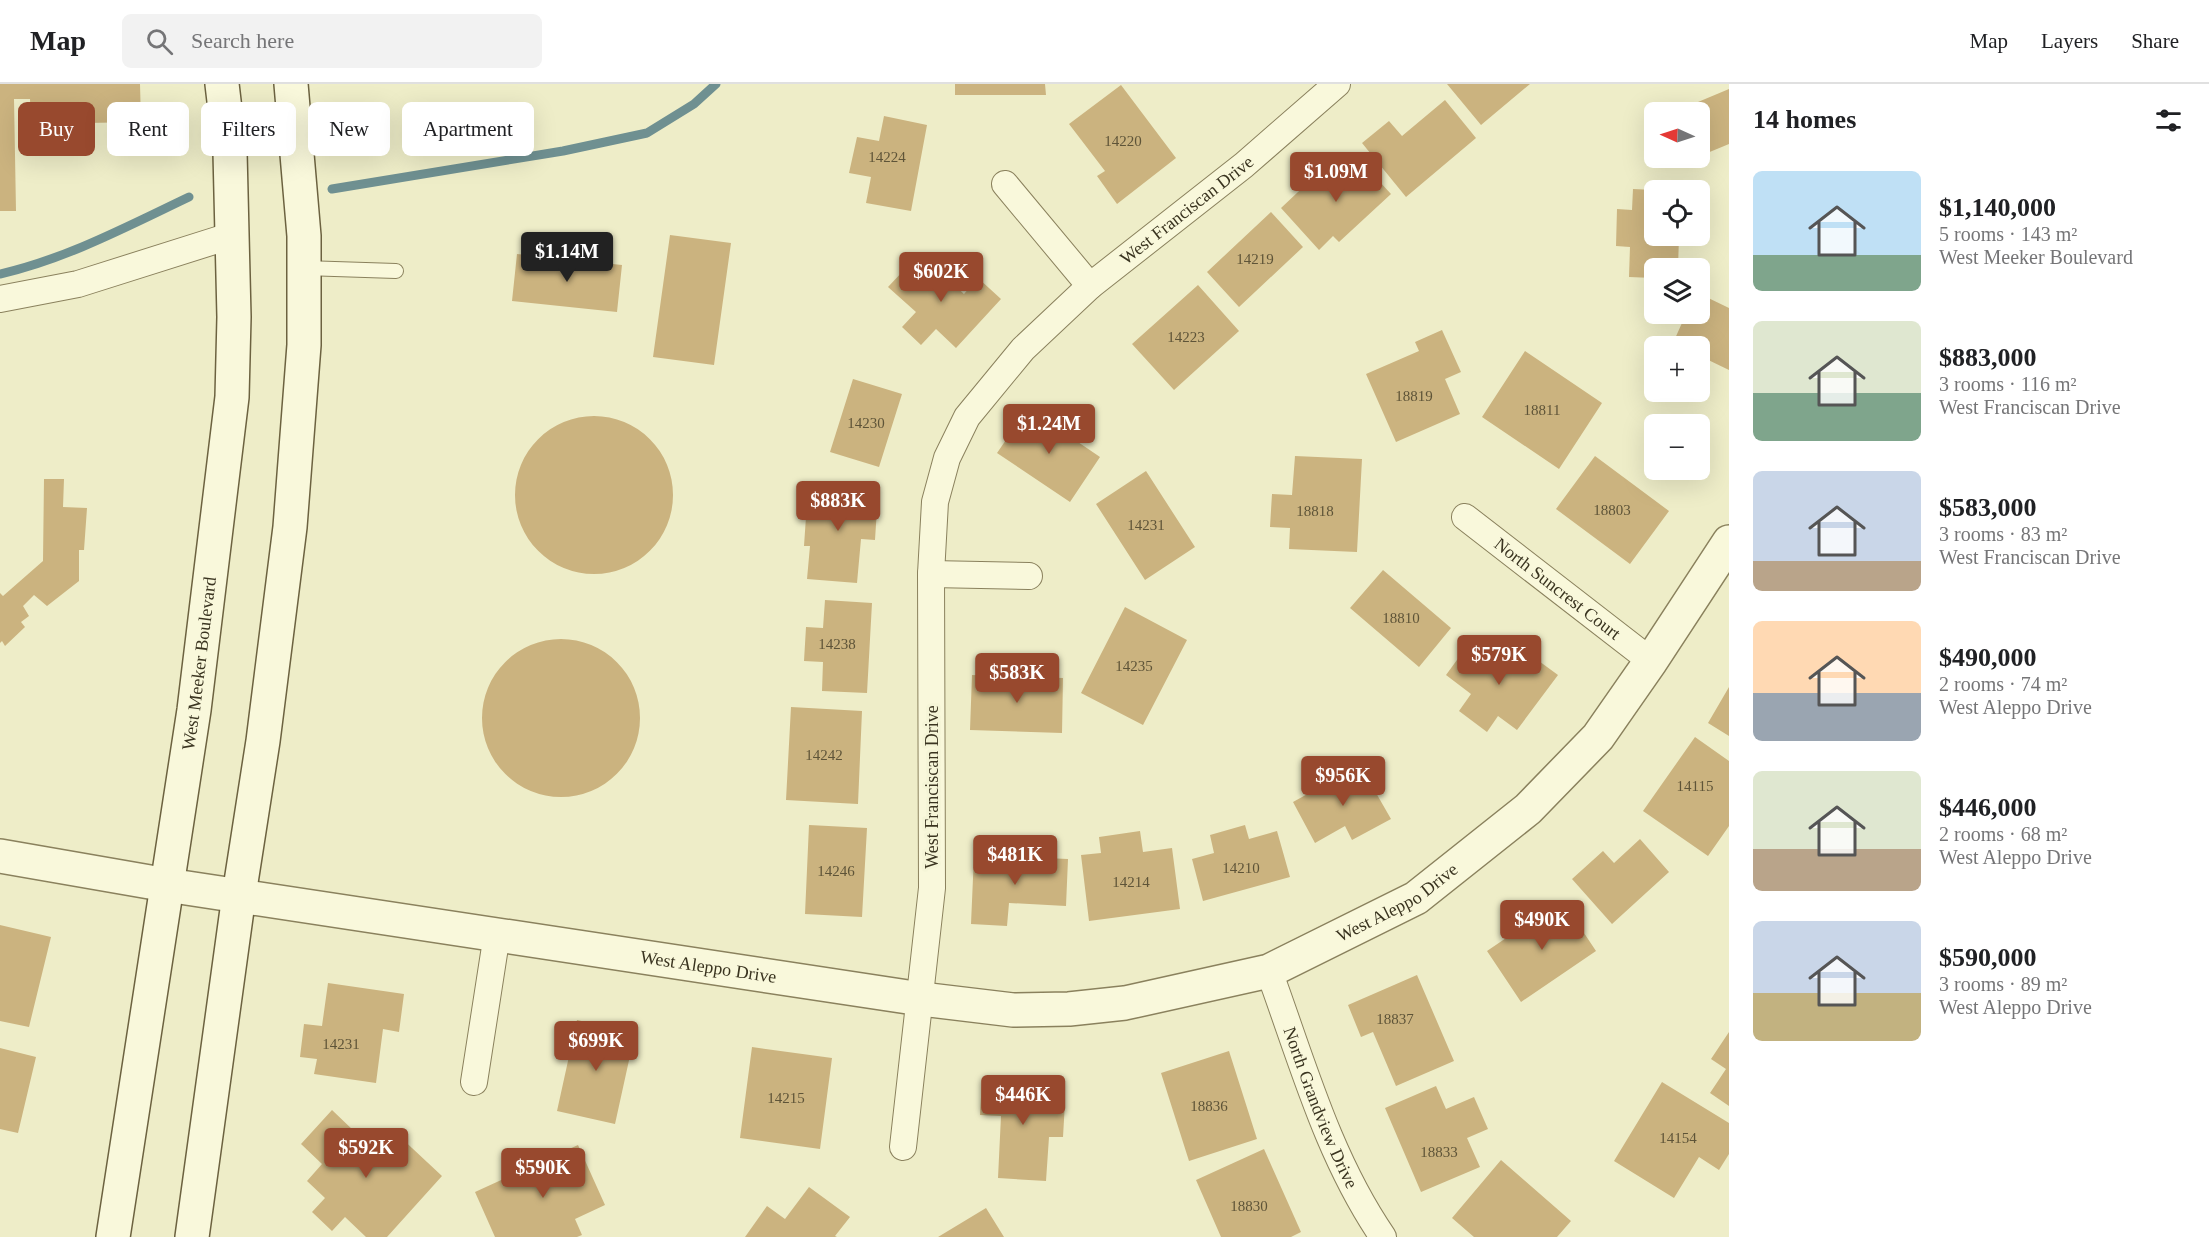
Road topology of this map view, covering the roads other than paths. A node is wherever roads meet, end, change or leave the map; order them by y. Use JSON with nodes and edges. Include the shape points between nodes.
{"nodes":[{"id":1,"x":222,"y":84,"type":"edge"},
{"id":2,"x":291,"y":84,"type":"edge"},
{"id":3,"x":1337,"y":84,"type":"edge"},
{"id":4,"x":1005,"y":184,"type":"dead end"},
{"id":5,"x":233,"y":235,"type":"junction"},
{"id":6,"x":304,"y":268,"type":"junction"},
{"id":7,"x":396,"y":271,"type":"dead end"},
{"id":8,"x":1090,"y":286,"type":"junction"},
{"id":9,"x":0,"y":299,"type":"edge"},
{"id":10,"x":1465,"y":517,"type":"dead end"},
{"id":11,"x":1729,"y":542,"type":"edge"},
{"id":12,"x":931,"y":574,"type":"junction"},
{"id":13,"x":1029,"y":576,"type":"dead end"},
{"id":14,"x":1651,"y":661,"type":"junction"},
{"id":15,"x":0,"y":856,"type":"edge"},
{"id":16,"x":167,"y":885,"type":"junction"},
{"id":17,"x":239,"y":896,"type":"junction"},
{"id":18,"x":497,"y":934,"type":"junction"},
{"id":19,"x":1269,"y":971,"type":"junction"},
{"id":20,"x":921,"y":999,"type":"junction"},
{"id":21,"x":474,"y":1082,"type":"dead end"},
{"id":22,"x":903,"y":1147,"type":"dead end"},
{"id":23,"x":113,"y":1237,"type":"edge"},
{"id":24,"x":192,"y":1237,"type":"edge"},
{"id":25,"x":1383,"y":1237,"type":"edge"}],
"edges":[{"from":1,"to":5,"type":"main road","name":"West Meeker Boulevard","via":[[230,152]]},
{"from":2,"to":6,"type":"main road"},
{"from":3,"to":8,"type":"street","name":"West Franciscan Drive","via":[[1244,165]]},
{"from":4,"to":8,"type":"street"},
{"from":5,"to":9,"type":"street","via":[[78,284]]},
{"from":5,"to":16,"type":"main road","name":"West Meeker Boulevard","via":[[232,397],[194,711]]},
{"from":6,"to":7,"type":"lane"},
{"from":6,"to":17,"type":"main road","via":[[304,345],[290,527]]},
{"from":8,"to":12,"type":"street","name":"West Franciscan Drive","via":[[1023,349],[967,417],[947,458],[935,502]]},
{"from":10,"to":14,"type":"street","name":"North Suncrest Court"},
{"from":11,"to":14,"type":"main road","name":"West Aleppo Drive"},
{"from":12,"to":13,"type":"street"},
{"from":12,"to":20,"type":"street","name":"West Franciscan Drive","via":[[933,888]]},
{"from":14,"to":19,"type":"main road","name":"West Aleppo Drive","via":[[1598,736],[1528,809],[1472,855],[1416,898]]},
{"from":15,"to":16,"type":"main road","name":"West Aleppo Drive"},
{"from":16,"to":17,"type":"main road","name":"West Aleppo Drive"},
{"from":16,"to":23,"type":"main road","name":"West Meeker Boulevard"},
{"from":17,"to":18,"type":"main road","name":"West Aleppo Drive"},
{"from":17,"to":24,"type":"main road"},
{"from":18,"to":20,"type":"main road","name":"West Aleppo Drive"},
{"from":18,"to":21,"type":"street"},
{"from":19,"to":20,"type":"main road","name":"West Aleppo Drive","via":[[1125,1003],[1069,1009],[1013,1010]]},
{"from":19,"to":25,"type":"street","name":"North Grandview Drive","via":[[1331,1141]]},
{"from":20,"to":22,"type":"street"}]}
